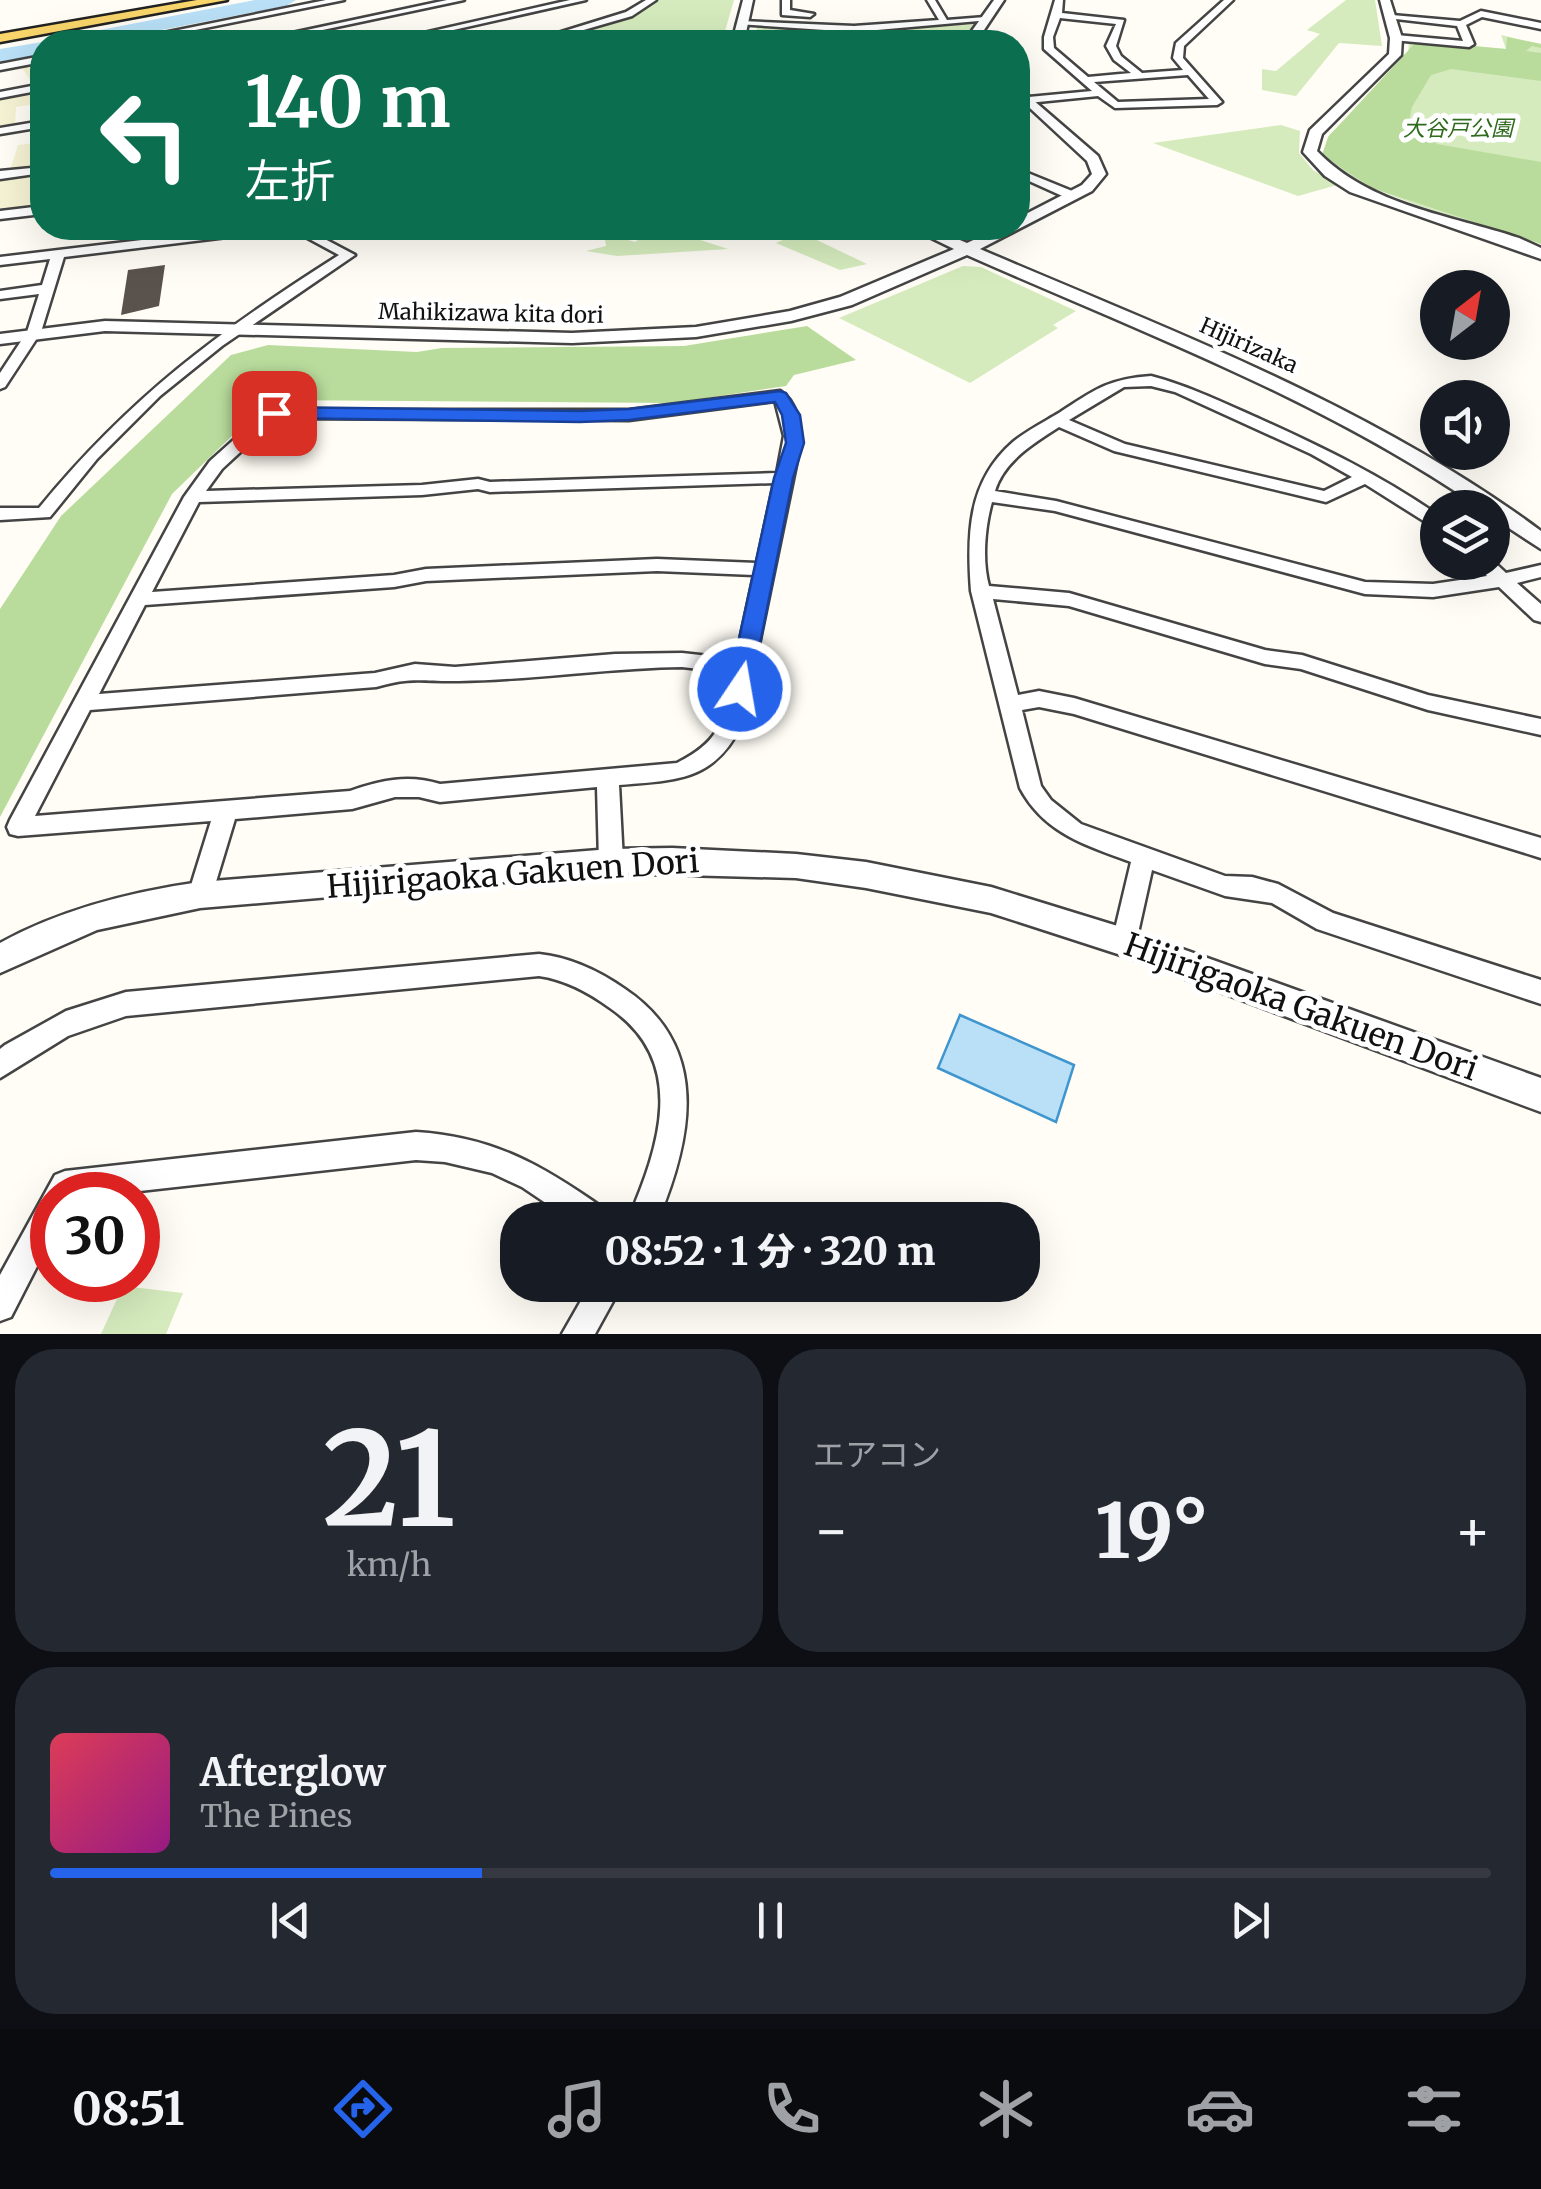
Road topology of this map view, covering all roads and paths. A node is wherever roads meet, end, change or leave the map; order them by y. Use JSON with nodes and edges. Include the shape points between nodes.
{"nodes":[{"id":1,"x":165,"y":0,"type":"edge"},
{"id":2,"x":220,"y":0,"type":"edge"},
{"id":3,"x":335,"y":0,"type":"edge"},
{"id":4,"x":460,"y":0,"type":"edge"},
{"id":5,"x":582,"y":0,"type":"edge"},
{"id":6,"x":652,"y":0,"type":"edge"},
{"id":7,"x":748,"y":0,"type":"edge"},
{"id":8,"x":786,"y":0,"type":"edge"},
{"id":9,"x":820,"y":0,"type":"edge"},
{"id":10,"x":931,"y":0,"type":"edge"},
{"id":11,"x":998,"y":0,"type":"edge"},
{"id":12,"x":1059,"y":0,"type":"edge"},
{"id":13,"x":1159,"y":0,"type":"edge"},
{"id":14,"x":1190,"y":0,"type":"edge"},
{"id":15,"x":1229,"y":0,"type":"edge"},
{"id":16,"x":1385,"y":0,"type":"edge"},
{"id":17,"x":821,"y":14,"type":"junction"},
{"id":18,"x":1058,"y":15,"type":"junction"},
{"id":19,"x":1392,"y":18,"type":"junction"},
{"id":20,"x":362,"y":20,"type":"junction"},
{"id":21,"x":984,"y":20,"type":"junction"},
{"id":22,"x":944,"y":22,"type":"junction"},
{"id":23,"x":742,"y":24,"type":"junction"},
{"id":24,"x":1461,"y":24,"type":"junction"},
{"id":25,"x":1541,"y":26,"type":"edge"},
{"id":26,"x":0,"y":27,"type":"edge"},
{"id":27,"x":822,"y":27,"type":"junction"},
{"id":28,"x":46,"y":30,"type":"edge"},
{"id":29,"x":184,"y":30,"type":"edge"},
{"id":30,"x":313,"y":30,"type":"edge"},
{"id":31,"x":376,"y":30,"type":"edge"},
{"id":32,"x":446,"y":30,"type":"edge"},
{"id":33,"x":575,"y":30,"type":"edge"},
{"id":34,"x":741,"y":30,"type":"edge"},
{"id":35,"x":978,"y":30,"type":"edge"},
{"id":36,"x":30,"y":33,"type":"edge"},
{"id":37,"x":0,"y":38,"type":"edge"},
{"id":38,"x":1396,"y":38,"type":"junction"},
{"id":39,"x":30,"y":61,"type":"edge"},
{"id":40,"x":0,"y":67,"type":"edge"},
{"id":41,"x":1190,"y":72,"type":"junction"},
{"id":42,"x":1138,"y":74,"type":"junction"},
{"id":43,"x":1084,"y":80,"type":"junction"},
{"id":44,"x":30,"y":89,"type":"edge"},
{"id":45,"x":1100,"y":92,"type":"junction"},
{"id":46,"x":0,"y":96,"type":"edge"},
{"id":47,"x":1030,"y":96,"type":"edge"},
{"id":48,"x":1030,"y":105,"type":"edge"},
{"id":49,"x":30,"y":126,"type":"edge"},
{"id":50,"x":0,"y":130,"type":"edge"},
{"id":51,"x":30,"y":171,"type":"edge"},
{"id":52,"x":0,"y":175,"type":"edge"},
{"id":53,"x":1030,"y":178,"type":"edge"},
{"id":54,"x":1073,"y":196,"type":"junction"},
{"id":55,"x":30,"y":211,"type":"edge"},
{"id":56,"x":0,"y":215,"type":"edge"},
{"id":57,"x":1030,"y":218,"type":"edge"},
{"id":58,"x":172,"y":240,"type":"edge"},
{"id":59,"x":319,"y":240,"type":"edge"},
{"id":60,"x":947,"y":240,"type":"edge"},
{"id":61,"x":986,"y":240,"type":"edge"},
{"id":62,"x":968,"y":249,"type":"junction"},
{"id":63,"x":58,"y":254,"type":"junction"},
{"id":64,"x":1541,"y":254,"type":"edge"},
{"id":65,"x":0,"y":261,"type":"edge"},
{"id":66,"x":44,"y":289,"type":"junction"},
{"id":67,"x":0,"y":295,"type":"edge"},
{"id":68,"x":232,"y":330,"type":"junction"},
{"id":69,"x":34,"y":332,"type":"junction"},
{"id":70,"x":0,"y":339,"type":"edge"},
{"id":71,"x":0,"y":384,"type":"edge"},
{"id":72,"x":1059,"y":421,"type":"junction"},
{"id":73,"x":784,"y":478,"type":"junction"},
{"id":74,"x":1366,"y":478,"type":"junction"},
{"id":75,"x":984,"y":495,"type":"junction"},
{"id":76,"x":193,"y":497,"type":"junction"},
{"id":77,"x":1420,"y":512,"type":"edge"},
{"id":78,"x":0,"y":514,"type":"edge"},
{"id":79,"x":1541,"y":542,"type":"edge"},
{"id":80,"x":764,"y":570,"type":"junction"},
{"id":81,"x":1541,"y":571,"type":"edge"},
{"id":82,"x":1510,"y":577,"type":"edge"},
{"id":83,"x":1498,"y":580,"type":"edge"},
{"id":84,"x":1503,"y":580,"type":"edge"},
{"id":85,"x":980,"y":591,"type":"junction"},
{"id":86,"x":140,"y":599,"type":"junction"},
{"id":87,"x":1541,"y":615,"type":"edge"},
{"id":88,"x":744,"y":667,"type":"junction"},
{"id":89,"x":83,"y":703,"type":"junction"},
{"id":90,"x":1009,"y":704,"type":"junction"},
{"id":91,"x":1541,"y":727,"type":"edge"},
{"id":92,"x":608,"y":778,"type":"junction"},
{"id":93,"x":226,"y":810,"type":"junction"},
{"id":94,"x":1541,"y":848,"type":"edge"},
{"id":95,"x":1143,"y":858,"type":"junction"},
{"id":96,"x":611,"y":861,"type":"junction"},
{"id":97,"x":200,"y":895,"type":"junction"},
{"id":98,"x":1124,"y":942,"type":"junction"},
{"id":99,"x":0,"y":959,"type":"edge"},
{"id":100,"x":1541,"y":992,"type":"edge"},
{"id":101,"x":0,"y":1065,"type":"edge"},
{"id":102,"x":1541,"y":1095,"type":"edge"},
{"id":103,"x":160,"y":1174,"type":"edge"},
{"id":104,"x":569,"y":1202,"type":"edge"},
{"id":105,"x":649,"y":1202,"type":"edge"},
{"id":106,"x":30,"y":1249,"type":"edge"},
{"id":107,"x":597,"y":1302,"type":"edge"},
{"id":108,"x":0,"y":1306,"type":"edge"},
{"id":109,"x":578,"y":1334,"type":"edge"}],
"edges":[{"from":1,"to":26,"type":"main road"},
{"from":2,"to":28,"type":"main road"},
{"from":3,"to":20,"type":"street"},
{"from":3,"to":29,"type":"street"},
{"from":4,"to":20,"type":"street"},
{"from":5,"to":32,"type":"street"},
{"from":6,"to":33,"type":"street"},
{"from":7,"to":23,"type":"street"},
{"from":8,"to":17,"type":"street","via":[[785,13]]},
{"from":9,"to":17,"type":"street"},
{"from":10,"to":22,"type":"street"},
{"from":11,"to":21,"type":"street"},
{"from":12,"to":18,"type":"street"},
{"from":13,"to":14,"type":"street"},
{"from":15,"to":41,"type":"street","via":[[1179,45],[1178,58]]},
{"from":16,"to":19,"type":"street"},
{"from":17,"to":27,"type":"street"},
{"from":18,"to":42,"type":"street","via":[[1121,22],[1110,46]]},
{"from":18,"to":43,"type":"street","via":[[1046,44]]},
{"from":19,"to":24,"type":"street"},
{"from":19,"to":38,"type":"street"},
{"from":20,"to":30,"type":"street"},
{"from":20,"to":31,"type":"street"},
{"from":21,"to":22,"type":"street"},
{"from":21,"to":35,"type":"street"},
{"from":22,"to":27,"type":"street"},
{"from":23,"to":27,"type":"street"},
{"from":23,"to":34,"type":"street"},
{"from":24,"to":25,"type":"street","via":[[1480,14]]},
{"from":24,"to":38,"type":"street","via":[[1469,44]]},
{"from":36,"to":37,"type":"main road"},
{"from":38,"to":64,"type":"street","via":[[1395,55],[1315,133],[1310,152],[1358,189],[1497,233]]},
{"from":39,"to":40,"type":"street"},
{"from":41,"to":42,"type":"street"},
{"from":41,"to":45,"type":"street","via":[[1217,102],[1116,104]]},
{"from":42,"to":43,"type":"street"},
{"from":43,"to":45,"type":"street"},
{"from":44,"to":46,"type":"street"},
{"from":45,"to":47,"type":"street"},
{"from":48,"to":54,"type":"street","via":[[1099,166],[1095,182]]},
{"from":49,"to":50,"type":"street"},
{"from":51,"to":52,"type":"street"},
{"from":53,"to":54,"type":"street"},
{"from":54,"to":57,"type":"street"},
{"from":55,"to":56,"type":"street"},
{"from":58,"to":63,"type":"street"},
{"from":59,"to":68,"type":"street","via":[[348,255]]},
{"from":60,"to":62,"type":"street","name":"Hijirizaka"},
{"from":61,"to":62,"type":"street","name":"Mahikizawa kita dori"},
{"from":62,"to":68,"type":"street","name":"Mahikizawa kita dori","via":[[846,301],[696,332],[572,338]]},
{"from":62,"to":79,"type":"street","name":"Hijirizaka","via":[[1385,437]]},
{"from":63,"to":65,"type":"street"},
{"from":63,"to":66,"type":"street"},
{"from":66,"to":67,"type":"street"},
{"from":66,"to":69,"type":"street"},
{"from":68,"to":69,"type":"street","name":"Mahikizawa kita dori","via":[[105,326]]},
{"from":68,"to":78,"type":"street","via":[[99,447],[44,513]]},
{"from":69,"to":70,"type":"street","name":"Mahikizawa kita dori"},
{"from":69,"to":71,"type":"street"},
{"from":72,"to":74,"type":"street","via":[[1120,448],[1326,498]]},
{"from":72,"to":74,"type":"street","via":[[1113,385],[1152,381],[1216,404]]},
{"from":72,"to":75,"type":"street","via":[[1018,446]]},
{"from":73,"to":76,"type":"street"},
{"from":73,"to":76,"type":"street","via":[[795,443],[780,396],[629,415],[274,413]]},
{"from":73,"to":80,"type":"street"},
{"from":74,"to":77,"type":"street"},
{"from":75,"to":83,"type":"street","via":[[1056,506],[1358,588],[1412,594]]},
{"from":75,"to":85,"type":"street"},
{"from":76,"to":86,"type":"street"},
{"from":80,"to":86,"type":"street","via":[[630,564]]},
{"from":80,"to":88,"type":"street"},
{"from":81,"to":82,"type":"street"},
{"from":84,"to":87,"type":"street"},
{"from":85,"to":90,"type":"street"},
{"from":85,"to":91,"type":"street","via":[[1069,600],[1492,720]]},
{"from":86,"to":89,"type":"street"},
{"from":88,"to":89,"type":"street","via":[[682,660],[455,674],[438,669],[376,680]]},
{"from":88,"to":92,"type":"street","via":[[733,722],[708,757],[680,771]]},
{"from":89,"to":93,"type":"street","via":[[18,827]]},
{"from":90,"to":94,"type":"street","via":[[1039,699],[1074,706]]},
{"from":90,"to":95,"type":"street","via":[[1042,806],[1073,832]]},
{"from":92,"to":93,"type":"street","via":[[440,792],[426,787]]},
{"from":92,"to":96,"type":"street"},
{"from":93,"to":97,"type":"street"},
{"from":95,"to":98,"type":"street"},
{"from":95,"to":100,"type":"street","via":[[1225,886],[1246,884],[1326,921]]},
{"from":96,"to":97,"type":"street","name":"Hijirigaoka Gakuen Dori"},
{"from":96,"to":98,"type":"street","name":"Hijirigaoka Gakuen Dori","via":[[730,862],[866,875],[990,900]]},
{"from":97,"to":99,"type":"street","name":"Hijirigaoka Gakuen Dori","via":[[132,904],[69,923]]},
{"from":98,"to":102,"type":"street","name":"Hijirigaoka Gakuen Dori"},
{"from":101,"to":105,"type":"street","via":[[80,1016],[126,1004],[558,966],[640,1012],[667,1049],[676,1100]]},
{"from":103,"to":104,"type":"street","via":[[446,1147],[505,1160]]},
{"from":106,"to":108,"type":"street"},
{"from":107,"to":109,"type":"street"}]}
